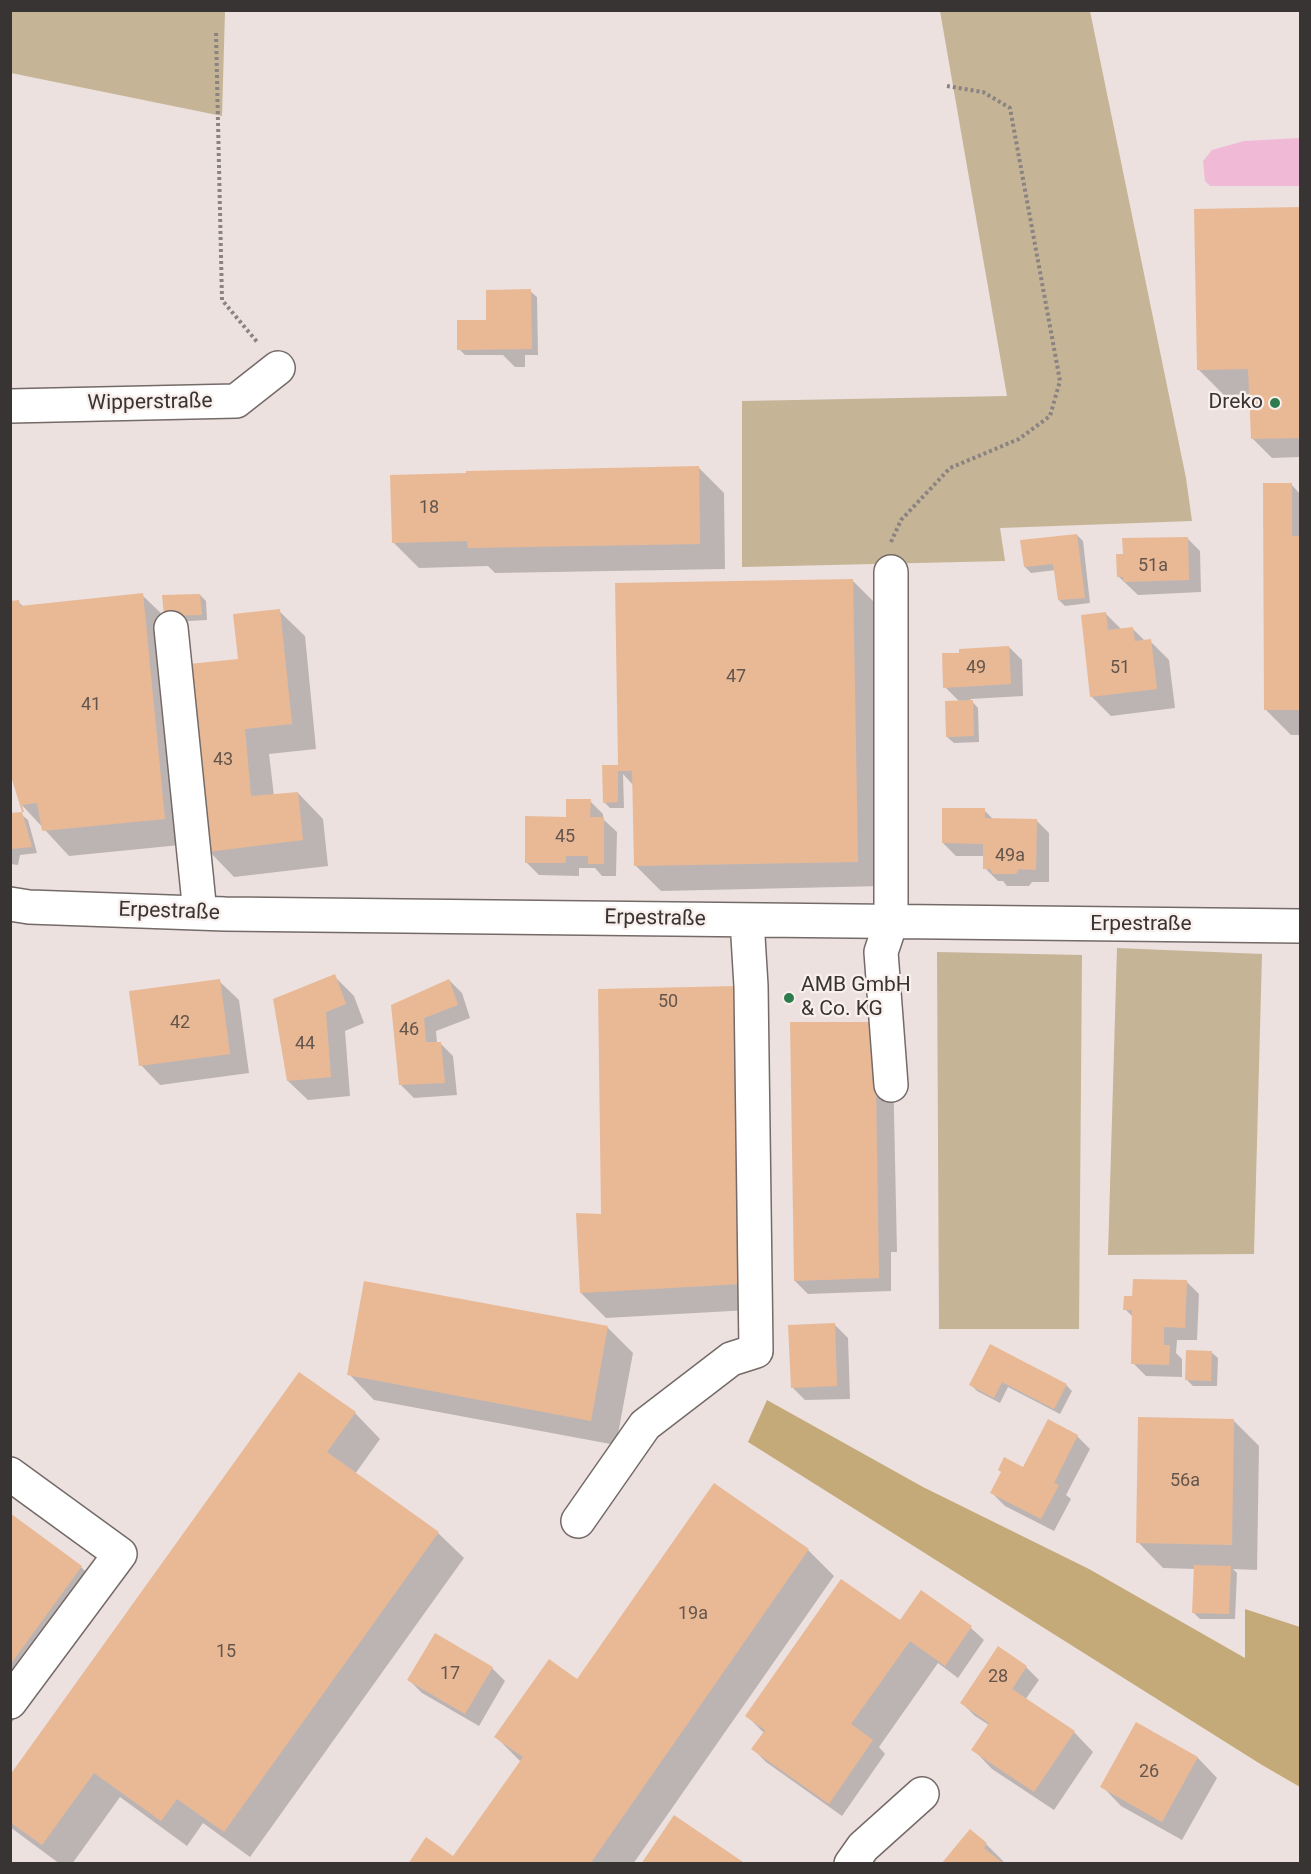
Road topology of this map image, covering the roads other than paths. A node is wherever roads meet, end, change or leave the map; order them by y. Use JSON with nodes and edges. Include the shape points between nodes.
{"nodes":[{"id":1,"x":278,"y":368,"type":"road end"},
{"id":2,"x":10,"y":406,"type":"edge"},
{"id":3,"x":891,"y":572,"type":"road end"},
{"id":4,"x":171,"y":628,"type":"dead end"},
{"id":5,"x":10,"y":904,"type":"edge"},
{"id":6,"x":200,"y":913,"type":"junction"},
{"id":7,"x":747,"y":920,"type":"junction"},
{"id":8,"x":891,"y":922,"type":"junction"},
{"id":9,"x":1300,"y":926,"type":"edge"},
{"id":10,"x":891,"y":1085,"type":"dead end"},
{"id":11,"x":10,"y":1474,"type":"edge"},
{"id":12,"x":578,"y":1521,"type":"dead end"},
{"id":13,"x":10,"y":1702,"type":"edge"},
{"id":14,"x":922,"y":1794,"type":"dead end"},
{"id":15,"x":851,"y":1863,"type":"edge"}],
"edges":[{"from":1,"to":2,"type":"street","name":"Wipperstraße","via":[[236,400]]},
{"from":3,"to":8,"type":"street"},
{"from":4,"to":6,"type":"street"},
{"from":5,"to":6,"type":"street","name":"Erpestraße"},
{"from":6,"to":7,"type":"street","name":"Erpestraße"},
{"from":7,"to":8,"type":"street","name":"Erpestraße"},
{"from":7,"to":12,"type":"street","via":[[756,1351],[731,1359],[645,1425]]},
{"from":8,"to":9,"type":"street","name":"Erpestraße"},
{"from":8,"to":10,"type":"street","via":[[881,952]]},
{"from":11,"to":13,"type":"street","via":[[120,1554]]},
{"from":14,"to":15,"type":"street","via":[[863,1847]]}]}
